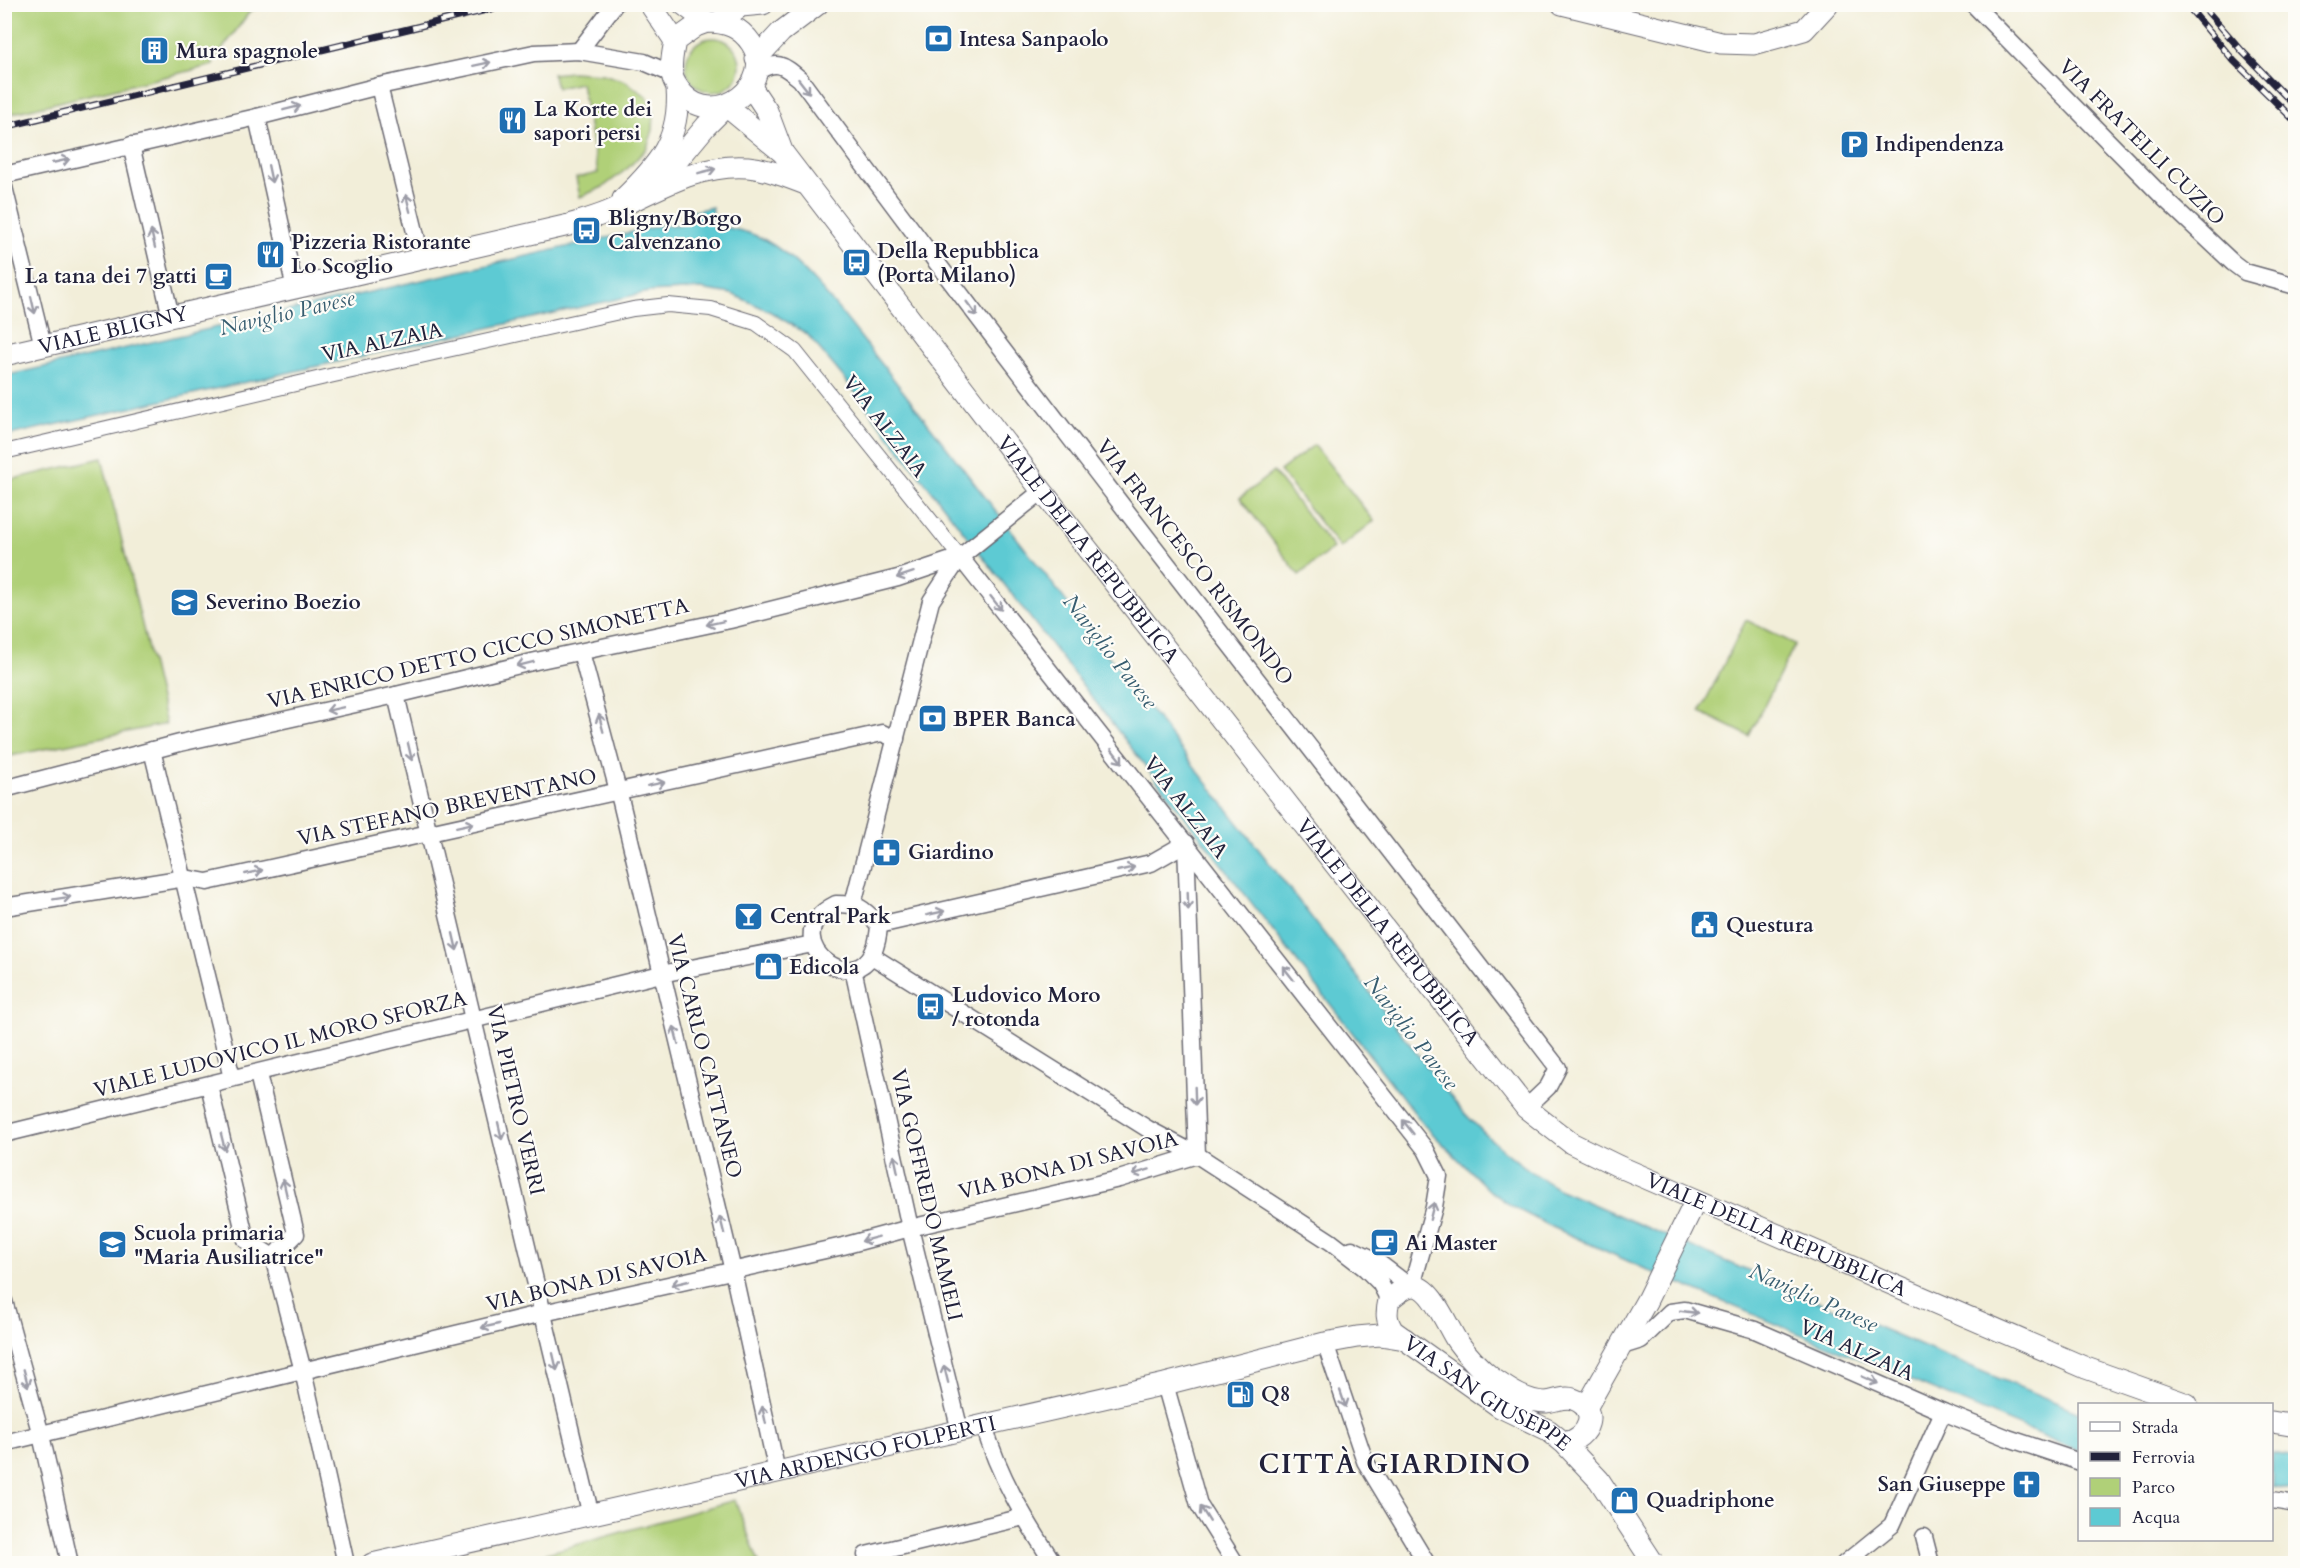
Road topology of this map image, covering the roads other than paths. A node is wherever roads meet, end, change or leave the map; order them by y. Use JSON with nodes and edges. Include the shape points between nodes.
{"nodes":[{"id":1,"x":615,"y":4,"type":"edge"},
{"id":2,"x":650,"y":4,"type":"edge"},
{"id":3,"x":683,"y":4,"type":"edge"},
{"id":4,"x":763,"y":4,"type":"edge"},
{"id":5,"x":818,"y":4,"type":"edge"},
{"id":6,"x":1562,"y":4,"type":"edge"},
{"id":7,"x":1828,"y":4,"type":"edge"},
{"id":8,"x":1973,"y":4,"type":"edge"},
{"id":9,"x":713,"y":22,"type":"junction"},
{"id":10,"x":675,"y":41,"type":"junction"},
{"id":11,"x":579,"y":51,"type":"junction"},
{"id":12,"x":755,"y":73,"type":"junction"},
{"id":13,"x":675,"y":81,"type":"junction"},
{"id":14,"x":379,"y":86,"type":"junction"},
{"id":15,"x":726,"y":106,"type":"junction"},
{"id":16,"x":257,"y":117,"type":"junction"},
{"id":17,"x":131,"y":145,"type":"junction"},
{"id":18,"x":783,"y":153,"type":"junction"},
{"id":19,"x":4,"y":175,"type":"edge"},
{"id":20,"x":806,"y":184,"type":"junction"},
{"id":21,"x":4,"y":187,"type":"edge"},
{"id":22,"x":652,"y":190,"type":"junction"},
{"id":23,"x":607,"y":213,"type":"junction"},
{"id":24,"x":422,"y":260,"type":"junction"},
{"id":25,"x":2295,"y":286,"type":"edge"},
{"id":26,"x":295,"y":289,"type":"junction"},
{"id":27,"x":171,"y":317,"type":"junction"},
{"id":28,"x":43,"y":346,"type":"junction"},
{"id":29,"x":4,"y":355,"type":"edge"},
{"id":30,"x":4,"y":452,"type":"edge"},
{"id":31,"x":1041,"y":491,"type":"junction"},
{"id":32,"x":965,"y":552,"type":"junction"},
{"id":33,"x":582,"y":652,"type":"junction"},
{"id":34,"x":396,"y":695,"type":"junction"},
{"id":35,"x":896,"y":739,"type":"junction"},
{"id":36,"x":152,"y":750,"type":"junction"},
{"id":37,"x":4,"y":789,"type":"edge"},
{"id":38,"x":619,"y":792,"type":"junction"},
{"id":39,"x":429,"y":832,"type":"junction"},
{"id":40,"x":1186,"y":843,"type":"junction"},
{"id":41,"x":185,"y":878,"type":"junction"},
{"id":42,"x":853,"y":904,"type":"junction"},
{"id":43,"x":4,"y":907,"type":"edge"},
{"id":44,"x":879,"y":926,"type":"junction"},
{"id":45,"x":813,"y":944,"type":"junction"},
{"id":46,"x":872,"y":956,"type":"junction"},
{"id":47,"x":853,"y":969,"type":"junction"},
{"id":48,"x":661,"y":975,"type":"junction"},
{"id":49,"x":474,"y":1020,"type":"junction"},
{"id":50,"x":258,"y":1074,"type":"junction"},
{"id":51,"x":232,"y":1078,"type":"junction"},
{"id":52,"x":209,"y":1085,"type":"junction"},
{"id":53,"x":1526,"y":1108,"type":"junction"},
{"id":54,"x":4,"y":1134,"type":"edge"},
{"id":55,"x":1197,"y":1155,"type":"junction"},
{"id":56,"x":1696,"y":1200,"type":"junction"},
{"id":57,"x":910,"y":1228,"type":"junction"},
{"id":58,"x":1331,"y":1242,"type":"junction"},
{"id":59,"x":273,"y":1257,"type":"junction"},
{"id":60,"x":733,"y":1271,"type":"junction"},
{"id":61,"x":1411,"y":1286,"type":"junction"},
{"id":62,"x":4,"y":1301,"type":"edge"},
{"id":63,"x":1387,"y":1307,"type":"junction"},
{"id":64,"x":543,"y":1313,"type":"junction"},
{"id":65,"x":1357,"y":1337,"type":"junction"},
{"id":66,"x":1405,"y":1339,"type":"junction"},
{"id":67,"x":1325,"y":1343,"type":"junction"},
{"id":68,"x":1622,"y":1346,"type":"junction"},
{"id":69,"x":303,"y":1371,"type":"junction"},
{"id":70,"x":1165,"y":1384,"type":"junction"},
{"id":71,"x":2184,"y":1403,"type":"edge"},
{"id":72,"x":1586,"y":1408,"type":"junction"},
{"id":73,"x":1943,"y":1413,"type":"junction"},
{"id":74,"x":2273,"y":1422,"type":"edge"},
{"id":75,"x":984,"y":1425,"type":"junction"},
{"id":76,"x":2295,"y":1426,"type":"edge"},
{"id":77,"x":960,"y":1431,"type":"junction"},
{"id":78,"x":41,"y":1435,"type":"junction"},
{"id":79,"x":1573,"y":1439,"type":"junction"},
{"id":80,"x":4,"y":1443,"type":"edge"},
{"id":81,"x":2078,"y":1462,"type":"edge"},
{"id":82,"x":777,"y":1472,"type":"junction"},
{"id":83,"x":2273,"y":1500,"type":"edge"},
{"id":84,"x":2295,"y":1504,"type":"edge"},
{"id":85,"x":591,"y":1515,"type":"junction"},
{"id":86,"x":1024,"y":1517,"type":"junction"},
{"id":87,"x":1923,"y":1537,"type":"dead end"},
{"id":88,"x":866,"y":1555,"type":"dead end"},
{"id":89,"x":70,"y":1563,"type":"edge"},
{"id":90,"x":346,"y":1563,"type":"edge"},
{"id":91,"x":372,"y":1563,"type":"edge"},
{"id":92,"x":1054,"y":1563,"type":"edge"},
{"id":93,"x":1236,"y":1563,"type":"edge"},
{"id":94,"x":1427,"y":1563,"type":"edge"},
{"id":95,"x":1654,"y":1563,"type":"edge"},
{"id":96,"x":1844,"y":1563,"type":"edge"},
{"id":97,"x":1931,"y":1563,"type":"edge"}],
"edges":[{"from":1,"to":11,"type":"street"},
{"from":2,"to":10,"type":"street"},
{"from":3,"to":9,"type":"street"},
{"from":4,"to":9,"type":"street","via":[[741,6]]},
{"from":5,"to":12,"type":"street","via":[[781,32]]},
{"from":6,"to":7,"type":"street","via":[[1721,43],[1754,44],[1804,30]]},
{"from":8,"to":25,"type":"street","name":"VIA FRATELLI CUZIO","via":[[2165,199],[2233,262],[2245,272]]},
{"from":9,"to":10,"type":"street","via":[[696,26]]},
{"from":9,"to":12,"type":"street","via":[[734,26],[745,35],[753,46]]},
{"from":10,"to":13,"type":"street","via":[[671,62]]},
{"from":11,"to":13,"type":"street","via":[[644,62]]},
{"from":14,"to":11,"type":"street","one_way":true,"via":[[534,53]]},
{"from":12,"to":15,"type":"street","via":[[739,99]]},
{"from":12,"to":18,"type":"street"},
{"from":12,"to":53,"type":"street","name":"VIA FRANCESCO RISMONDO","one_way":true,"via":[[770,64],[782,66],[800,79],[1083,456],[1558,1068],[1548,1087]]},
{"from":13,"to":15,"type":"street","via":[[687,98],[698,105]]},
{"from":13,"to":23,"type":"street","name":"VIALE BLIGNY","via":[[679,109],[671,139],[638,184]]},
{"from":16,"to":14,"type":"street","one_way":true},
{"from":24,"to":14,"type":"street","one_way":true},
{"from":15,"to":18,"type":"street"},
{"from":15,"to":22,"type":"street","name":"VIALE BLIGNY"},
{"from":16,"to":17,"type":"street"},
{"from":16,"to":26,"type":"street","one_way":true},
{"from":19,"to":17,"type":"street","one_way":true},
{"from":27,"to":17,"type":"street","one_way":true},
{"from":18,"to":20,"type":"street","name":"VIALE DELLA REPUBBLICA"},
{"from":22,"to":20,"type":"street","name":"VIALE BLIGNY","one_way":true,"via":[[714,168],[748,167]]},
{"from":20,"to":31,"type":"street","name":"VIALE DELLA REPUBBLICA"},
{"from":21,"to":28,"type":"street","one_way":true},
{"from":22,"to":23,"type":"street","name":"VIALE BLIGNY"},
{"from":23,"to":24,"type":"street","name":"VIALE BLIGNY"},
{"from":24,"to":26,"type":"street","name":"VIALE BLIGNY"},
{"from":26,"to":27,"type":"street","name":"VIALE BLIGNY"},
{"from":27,"to":28,"type":"street","name":"VIALE BLIGNY"},
{"from":28,"to":29,"type":"street","name":"VIALE BLIGNY"},
{"from":30,"to":32,"type":"street","name":"VIA ALZAIA","via":[[633,309],[711,309],[756,323],[795,351]]},
{"from":31,"to":32,"type":"street"},
{"from":31,"to":53,"type":"street","name":"VIALE DELLA REPUBBLICA"},
{"from":32,"to":33,"type":"street","name":"VIA ENRICO DETTO CICCO SIMONETTA","one_way":true,"via":[[898,578]]},
{"from":32,"to":35,"type":"street","via":[[931,601]]},
{"from":32,"to":40,"type":"street","name":"VIA ALZAIA","one_way":true},
{"from":33,"to":34,"type":"street","name":"VIA ENRICO DETTO CICCO SIMONETTA","one_way":true},
{"from":38,"to":33,"type":"street","name":"VIA CARLO CATTANEO","one_way":true},
{"from":34,"to":36,"type":"street","name":"VIA ENRICO DETTO CICCO SIMONETTA","one_way":true},
{"from":34,"to":39,"type":"street","name":"VIA PIETRO VERRI","one_way":true},
{"from":38,"to":35,"type":"street","name":"VIA STEFANO BREVENTANO","one_way":true,"via":[[882,733]]},
{"from":35,"to":42,"type":"street"},
{"from":36,"to":37,"type":"street","name":"VIA ENRICO DETTO CICCO SIMONETTA"},
{"from":36,"to":41,"type":"street"},
{"from":39,"to":38,"type":"street","name":"VIA STEFANO BREVENTANO","one_way":true},
{"from":38,"to":48,"type":"street","name":"VIA CARLO CATTANEO"},
{"from":41,"to":39,"type":"street","name":"VIA STEFANO BREVENTANO","one_way":true,"via":[[207,882]]},
{"from":39,"to":49,"type":"street","name":"VIA PIETRO VERRI","one_way":true},
{"from":44,"to":40,"type":"street","one_way":true,"via":[[1151,863]]},
{"from":40,"to":55,"type":"street","one_way":true},
{"from":61,"to":40,"type":"street","name":"VIA ALZAIA","one_way":true,"via":[[1439,1176],[1426,1150]]},
{"from":43,"to":41,"type":"street","name":"VIA STEFANO BREVENTANO","one_way":true},
{"from":41,"to":51,"type":"street"},
{"from":42,"to":44,"type":"street"},
{"from":42,"to":45,"type":"street","via":[[825,909],[813,927]]},
{"from":44,"to":46,"type":"street","via":[[879,940]]},
{"from":45,"to":47,"type":"street","via":[[825,963],[834,968]]},
{"from":45,"to":48,"type":"street","name":"VIALE LUDOVICO IL MORO SFORZA"},
{"from":46,"to":47,"type":"street"},
{"from":46,"to":55,"type":"street","via":[[1148,1129]]},
{"from":57,"to":47,"type":"street","name":"VIA GOFFREDO MAMELI","one_way":true},
{"from":48,"to":49,"type":"street","name":"VIALE LUDOVICO IL MORO SFORZA"},
{"from":60,"to":48,"type":"street","name":"VIA CARLO CATTANEO","one_way":true},
{"from":49,"to":50,"type":"street","name":"VIALE LUDOVICO IL MORO SFORZA"},
{"from":49,"to":64,"type":"street","name":"VIA PIETRO VERRI","one_way":true},
{"from":50,"to":51,"type":"street","name":"VIALE LUDOVICO IL MORO SFORZA"},
{"from":59,"to":50,"type":"street","one_way":true,"via":[[296,1234]]},
{"from":51,"to":52,"type":"street","name":"VIALE LUDOVICO IL MORO SFORZA"},
{"from":52,"to":54,"type":"street","name":"VIALE LUDOVICO IL MORO SFORZA"},
{"from":52,"to":59,"type":"street","one_way":true,"via":[[246,1240]]},
{"from":53,"to":56,"type":"street","name":"VIALE DELLA REPUBBLICA","via":[[1571,1143]]},
{"from":55,"to":57,"type":"street","name":"VIA BONA DI SAVOIA","one_way":true,"via":[[1119,1179]]},
{"from":55,"to":58,"type":"street"},
{"from":56,"to":68,"type":"street"},
{"from":56,"to":71,"type":"street","name":"VIALE DELLA REPUBBLICA","via":[[2086,1368]]},
{"from":57,"to":60,"type":"street","name":"VIA BONA DI SAVOIA","one_way":true},
{"from":77,"to":57,"type":"street","name":"VIA GOFFREDO MAMELI","one_way":true},
{"from":58,"to":61,"type":"street","via":[[1375,1260]]},
{"from":58,"to":63,"type":"street","via":[[1380,1283]]},
{"from":59,"to":69,"type":"street"},
{"from":60,"to":64,"type":"street","name":"VIA BONA DI SAVOIA","one_way":true},
{"from":82,"to":60,"type":"street","name":"VIA CARLO CATTANEO","one_way":true},
{"from":61,"to":63,"type":"street"},
{"from":61,"to":72,"type":"street","name":"VIA SAN GIUSEPPE","via":[[1426,1292],[1434,1301],[1458,1342],[1491,1376],[1531,1400],[1572,1399]]},
{"from":62,"to":78,"type":"street","one_way":true},
{"from":63,"to":65,"type":"street"},
{"from":63,"to":66,"type":"street","name":"VIA SAN GIUSEPPE","via":[[1393,1332]]},
{"from":64,"to":69,"type":"street","name":"VIA BONA DI SAVOIA","one_way":true},
{"from":64,"to":85,"type":"street","name":"VIA PIETRO VERRI","one_way":true},
{"from":65,"to":66,"type":"street","name":"VIA ARDENGO FOLPERTI"},
{"from":65,"to":67,"type":"street","name":"VIA ARDENGO FOLPERTI"},
{"from":66,"to":79,"type":"street","name":"VIA SAN GIUSEPPE","via":[[1500,1407]]},
{"from":67,"to":70,"type":"street","name":"VIA ARDENGO FOLPERTI"},
{"from":67,"to":94,"type":"street","one_way":true,"via":[[1365,1461]]},
{"from":68,"to":72,"type":"street"},
{"from":68,"to":73,"type":"street","name":"VIA ALZAIA","one_way":true,"via":[[1641,1340],[1670,1312],[1685,1310],[1755,1330]]},
{"from":69,"to":78,"type":"street","name":"VIA BONA DI SAVOIA"},
{"from":69,"to":90,"type":"street"},
{"from":70,"to":75,"type":"street","name":"VIA ARDENGO FOLPERTI"},
{"from":93,"to":70,"type":"street","one_way":true,"via":[[1199,1504]]},
{"from":72,"to":79,"type":"street","name":"VIA SAN GIUSEPPE","via":[[1587,1427]]},
{"from":73,"to":81,"type":"street","name":"VIA ALZAIA"},
{"from":73,"to":96,"type":"street","via":[[1892,1525]]},
{"from":74,"to":76,"type":"street"},
{"from":75,"to":77,"type":"street","name":"VIA ARDENGO FOLPERTI"},
{"from":75,"to":86,"type":"street"},
{"from":77,"to":82,"type":"street","name":"VIA ARDENGO FOLPERTI"},
{"from":78,"to":80,"type":"street","name":"VIA BONA DI SAVOIA"},
{"from":78,"to":89,"type":"street"},
{"from":79,"to":95,"type":"street"},
{"from":82,"to":85,"type":"street","name":"VIA ARDENGO FOLPERTI"},
{"from":83,"to":84,"type":"street"},
{"from":85,"to":91,"type":"street","name":"VIA ARDENGO FOLPERTI"},
{"from":86,"to":88,"type":"street"},
{"from":86,"to":92,"type":"street"},
{"from":87,"to":97,"type":"street"}]}
